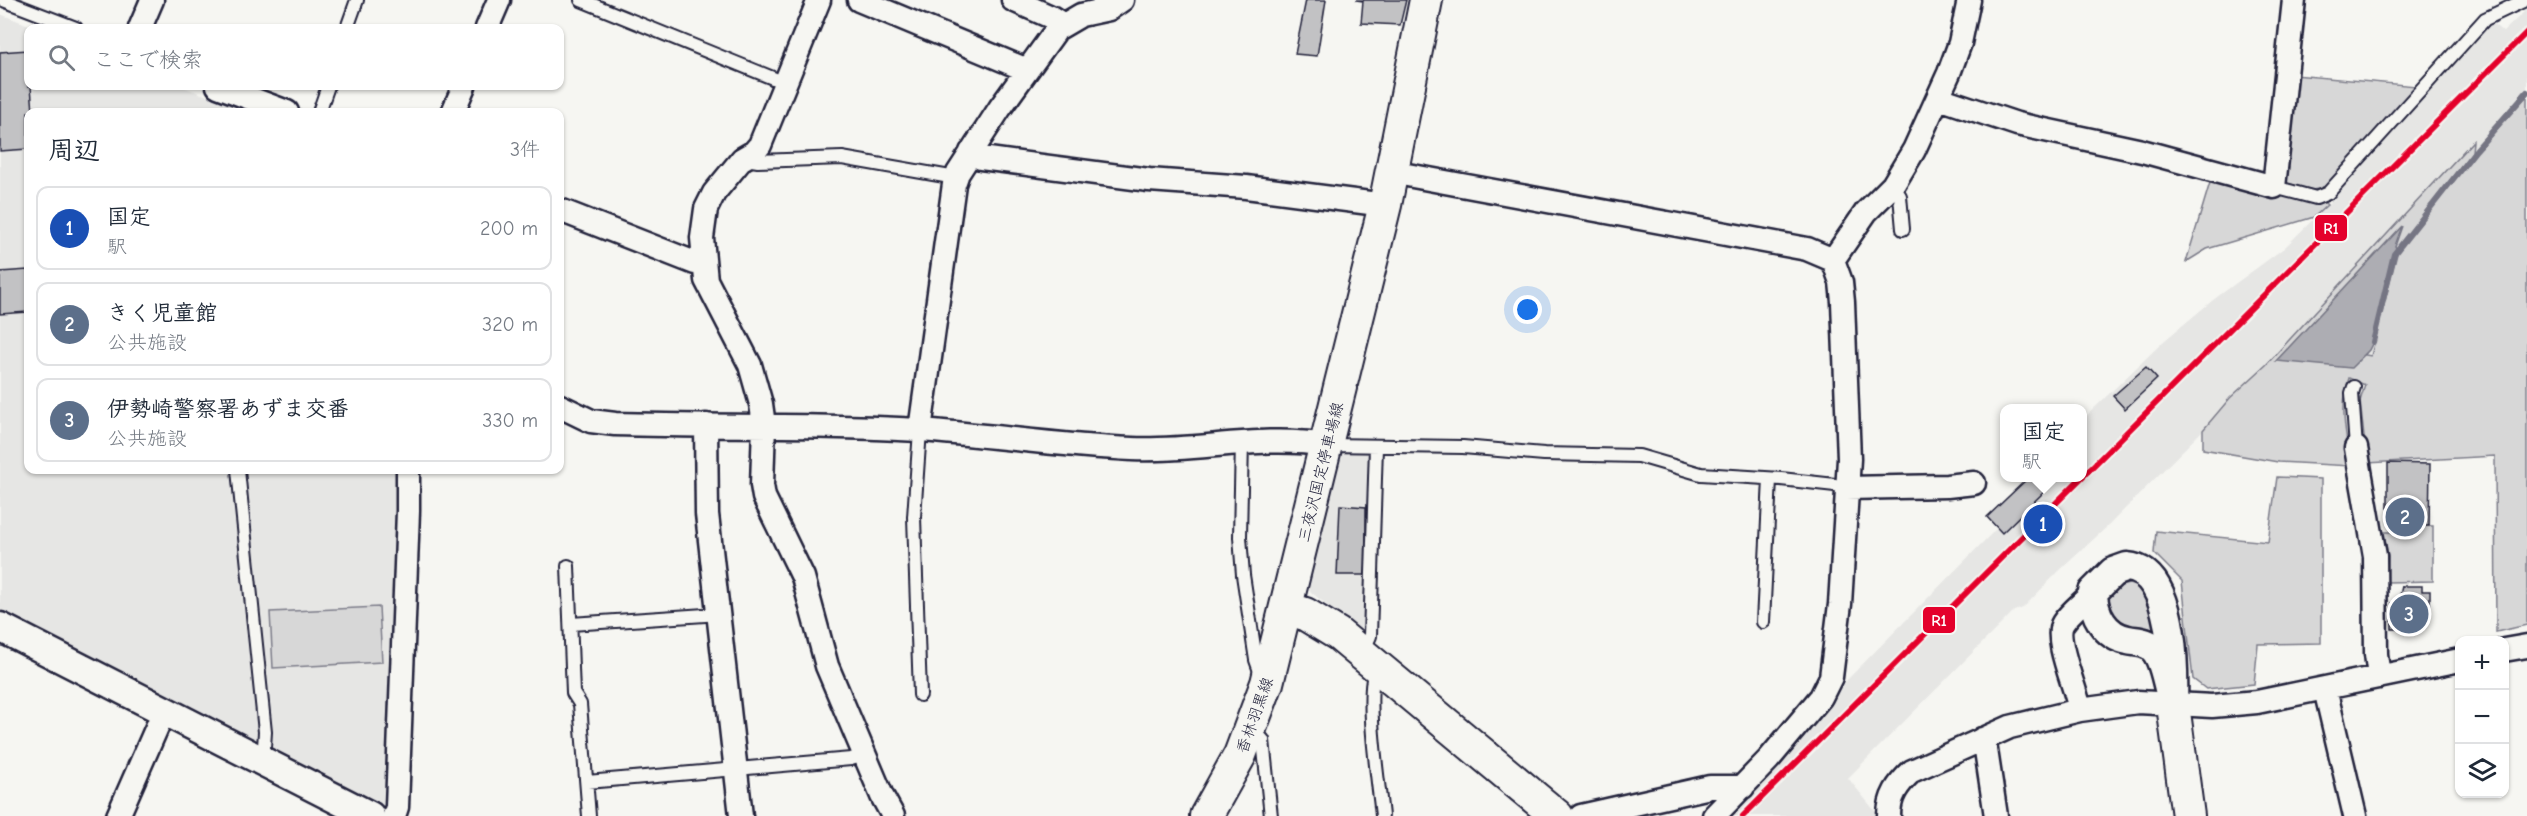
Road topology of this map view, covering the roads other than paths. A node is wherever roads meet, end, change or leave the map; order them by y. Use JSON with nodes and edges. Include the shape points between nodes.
{"nodes":[{"id":1,"x":3,"y":0,"type":"edge"},
{"id":2,"x":152,"y":0,"type":"edge"},
{"id":3,"x":357,"y":0,"type":"edge"},
{"id":4,"x":499,"y":0,"type":"edge"},
{"id":5,"x":581,"y":0,"type":"edge"},
{"id":6,"x":819,"y":0,"type":"edge"},
{"id":7,"x":859,"y":0,"type":"edge"},
{"id":8,"x":1013,"y":0,"type":"edge"},
{"id":9,"x":1122,"y":0,"type":"edge"},
{"id":10,"x":1426,"y":0,"type":"edge"},
{"id":11,"x":1969,"y":0,"type":"edge"},
{"id":12,"x":2295,"y":0,"type":"edge"},
{"id":13,"x":2525,"y":0,"type":"edge"},
{"id":14,"x":66,"y":24,"type":"edge"},
{"id":15,"x":142,"y":24,"type":"edge"},
{"id":16,"x":348,"y":24,"type":"edge"},
{"id":17,"x":489,"y":24,"type":"edge"},
{"id":18,"x":1062,"y":24,"type":"junction"},
{"id":19,"x":1027,"y":70,"type":"junction"},
{"id":20,"x":785,"y":83,"type":"junction"},
{"id":21,"x":229,"y":90,"type":"edge"},
{"id":22,"x":327,"y":90,"type":"edge"},
{"id":23,"x":462,"y":90,"type":"edge"},
{"id":24,"x":1939,"y":98,"type":"junction"},
{"id":25,"x":276,"y":108,"type":"edge"},
{"id":26,"x":320,"y":108,"type":"edge"},
{"id":27,"x":455,"y":108,"type":"edge"},
{"id":28,"x":971,"y":152,"type":"junction"},
{"id":29,"x":742,"y":159,"type":"junction"},
{"id":30,"x":1391,"y":172,"type":"junction"},
{"id":31,"x":956,"y":178,"type":"junction"},
{"id":32,"x":1893,"y":185,"type":"junction"},
{"id":33,"x":2274,"y":187,"type":"junction"},
{"id":34,"x":1385,"y":205,"type":"junction"},
{"id":35,"x":564,"y":212,"type":"edge"},
{"id":36,"x":1903,"y":229,"type":"dead end"},
{"id":37,"x":1833,"y":260,"type":"junction"},
{"id":38,"x":704,"y":261,"type":"junction"},
{"id":39,"x":2354,"y":387,"type":"dead end"},
{"id":40,"x":564,"y":408,"type":"edge"},
{"id":41,"x":706,"y":425,"type":"junction"},
{"id":42,"x":764,"y":425,"type":"junction"},
{"id":43,"x":920,"y":430,"type":"junction"},
{"id":44,"x":1242,"y":441,"type":"junction"},
{"id":45,"x":1327,"y":445,"type":"junction"},
{"id":46,"x":1376,"y":447,"type":"junction"},
{"id":47,"x":2356,"y":448,"type":"joint"},
{"id":48,"x":238,"y":474,"type":"edge"},
{"id":49,"x":408,"y":474,"type":"edge"},
{"id":50,"x":1770,"y":479,"type":"junction"},
{"id":51,"x":1974,"y":483,"type":"dead end"},
{"id":52,"x":1847,"y":488,"type":"junction"},
{"id":53,"x":568,"y":566,"type":"dead end"},
{"id":54,"x":2093,"y":592,"type":"junction"},
{"id":55,"x":1286,"y":608,"type":"junction"},
{"id":56,"x":720,"y":614,"type":"junction"},
{"id":57,"x":1763,"y":622,"type":"dead end"},
{"id":58,"x":571,"y":624,"type":"junction"},
{"id":59,"x":0,"y":627,"type":"edge"},
{"id":60,"x":2527,"y":646,"type":"edge"},
{"id":61,"x":2509,"y":649,"type":"edge"},
{"id":62,"x":1370,"y":659,"type":"junction"},
{"id":63,"x":2455,"y":661,"type":"edge"},
{"id":64,"x":2379,"y":677,"type":"junction"},
{"id":65,"x":1267,"y":683,"type":"junction"},
{"id":66,"x":2325,"y":689,"type":"junction"},
{"id":67,"x":920,"y":695,"type":"dead end"},
{"id":68,"x":2173,"y":705,"type":"junction"},
{"id":69,"x":2080,"y":710,"type":"junction"},
{"id":70,"x":164,"y":711,"type":"junction"},
{"id":71,"x":1252,"y":728,"type":"junction"},
{"id":72,"x":1982,"y":739,"type":"junction"},
{"id":73,"x":864,"y":755,"type":"junction"},
{"id":74,"x":258,"y":759,"type":"junction"},
{"id":75,"x":736,"y":769,"type":"junction"},
{"id":76,"x":586,"y":782,"type":"junction"},
{"id":77,"x":1743,"y":788,"type":"junction"},
{"id":78,"x":118,"y":816,"type":"edge"},
{"id":79,"x":370,"y":816,"type":"edge"},
{"id":80,"x":394,"y":816,"type":"edge"},
{"id":81,"x":589,"y":816,"type":"edge"},
{"id":82,"x":741,"y":816,"type":"edge"},
{"id":83,"x":893,"y":816,"type":"edge"},
{"id":84,"x":1206,"y":816,"type":"edge"},
{"id":85,"x":1271,"y":816,"type":"edge"},
{"id":86,"x":1382,"y":816,"type":"edge"},
{"id":87,"x":1557,"y":816,"type":"edge"},
{"id":88,"x":1581,"y":816,"type":"edge"},
{"id":89,"x":1714,"y":816,"type":"edge"},
{"id":90,"x":1889,"y":816,"type":"edge"},
{"id":91,"x":1996,"y":816,"type":"edge"},
{"id":92,"x":2188,"y":816,"type":"edge"},
{"id":93,"x":2355,"y":816,"type":"edge"}],
"edges":[{"from":1,"to":14,"type":"lane"},
{"from":2,"to":15,"type":"street"},
{"from":3,"to":16,"type":"lane"},
{"from":4,"to":17,"type":"street"},
{"from":5,"to":20,"type":"lane"},
{"from":6,"to":20,"type":"street"},
{"from":7,"to":19,"type":"street"},
{"from":8,"to":18,"type":"street"},
{"from":9,"to":18,"type":"street","via":[[1109,9]]},
{"from":10,"to":30,"type":"main road","name":"三夜沢国定停車場線"},
{"from":11,"to":24,"type":"street","via":[[1960,43]]},
{"from":12,"to":33,"type":"street"},
{"from":13,"to":33,"type":"lane","via":[[2485,19],[2328,193],[2316,198]]},
{"from":18,"to":19,"type":"street"},
{"from":19,"to":28,"type":"street"},
{"from":20,"to":29,"type":"street","via":[[760,144]]},
{"from":21,"to":25,"type":"street"},
{"from":22,"to":26,"type":"lane"},
{"from":23,"to":27,"type":"street"},
{"from":24,"to":32,"type":"street"},
{"from":24,"to":33,"type":"street","via":[[2016,124],[2142,151]]},
{"from":28,"to":31,"type":"street"},
{"from":28,"to":34,"type":"street","via":[[981,158],[1149,180],[1246,187]]},
{"from":29,"to":31,"type":"lane","via":[[842,158]]},
{"from":29,"to":38,"type":"street","via":[[706,209]]},
{"from":30,"to":34,"type":"main road","name":"三夜沢国定停車場線"},
{"from":30,"to":37,"type":"street","via":[[1807,249]]},
{"from":31,"to":43,"type":"street"},
{"from":32,"to":36,"type":"lane","via":[[1900,196]]},
{"from":32,"to":37,"type":"street","via":[[1866,212]]},
{"from":34,"to":45,"type":"main road","name":"三夜沢国定停車場線"},
{"from":35,"to":38,"type":"street","via":[[695,263]]},
{"from":37,"to":52,"type":"street","via":[[1843,302]]},
{"from":38,"to":42,"type":"street","via":[[706,280],[750,365]]},
{"from":39,"to":47,"type":"lane"},
{"from":40,"to":41,"type":"street","via":[[601,423]]},
{"from":41,"to":42,"type":"street"},
{"from":41,"to":56,"type":"street","via":[[707,514]]},
{"from":42,"to":43,"type":"street"},
{"from":42,"to":73,"type":"street","via":[[764,497],[803,577],[827,666]]},
{"from":43,"to":44,"type":"street","via":[[1135,449]]},
{"from":43,"to":67,"type":"lane","via":[[914,517]]},
{"from":44,"to":45,"type":"street"},
{"from":44,"to":65,"type":"lane","via":[[1243,575],[1258,671]]},
{"from":45,"to":46,"type":"lane"},
{"from":45,"to":55,"type":"main road","name":"三夜沢国定停車場線"},
{"from":46,"to":50,"type":"lane","via":[[1639,456],[1701,474]]},
{"from":46,"to":62,"type":"lane"},
{"from":47,"to":64,"type":"street","via":[[2375,556]]},
{"from":48,"to":74,"type":"lane","via":[[265,732]]},
{"from":49,"to":80,"type":"street","via":[[399,772]]},
{"from":50,"to":52,"type":"lane"},
{"from":50,"to":57,"type":"lane"},
{"from":51,"to":52,"type":"street"},
{"from":52,"to":77,"type":"street","via":[[1832,677],[1821,697]]},
{"from":53,"to":58,"type":"lane"},
{"from":54,"to":68,"type":"street","via":[[2095,612],[2107,629],[2155,650],[2163,664]]},
{"from":54,"to":68,"type":"street","via":[[2123,567],[2137,569],[2151,579],[2162,600],[2170,637]]},
{"from":54,"to":69,"type":"street","via":[[2061,629]]},
{"from":55,"to":62,"type":"main road","via":[[1326,625]]},
{"from":55,"to":65,"type":"main road","name":"香林羽黒線"},
{"from":56,"to":58,"type":"lane"},
{"from":56,"to":75,"type":"street"},
{"from":58,"to":76,"type":"lane","via":[[573,693],[580,704]]},
{"from":59,"to":70,"type":"street"},
{"from":60,"to":61,"type":"street"},
{"from":62,"to":86,"type":"lane"},
{"from":62,"to":87,"type":"main road"},
{"from":63,"to":64,"type":"street"},
{"from":64,"to":66,"type":"street"},
{"from":65,"to":71,"type":"main road","name":"香林羽黒線"},
{"from":66,"to":68,"type":"street","via":[[2257,702]]},
{"from":66,"to":93,"type":"street"},
{"from":68,"to":69,"type":"street","via":[[2138,702]]},
{"from":68,"to":92,"type":"main road"},
{"from":69,"to":72,"type":"street","via":[[2010,727]]},
{"from":70,"to":74,"type":"street"},
{"from":70,"to":78,"type":"street"},
{"from":71,"to":84,"type":"main road","name":"香林羽黒線"},
{"from":71,"to":85,"type":"lane","via":[[1263,740]]},
{"from":72,"to":90,"type":"street","via":[[1912,771],[1893,793]]},
{"from":72,"to":91,"type":"street"},
{"from":73,"to":75,"type":"lane"},
{"from":73,"to":83,"type":"street"},
{"from":74,"to":79,"type":"street"},
{"from":75,"to":76,"type":"lane"},
{"from":75,"to":82,"type":"street"},
{"from":76,"to":81,"type":"lane"},
{"from":77,"to":88,"type":"street","via":[[1710,787]]},
{"from":77,"to":89,"type":"street"}]}
